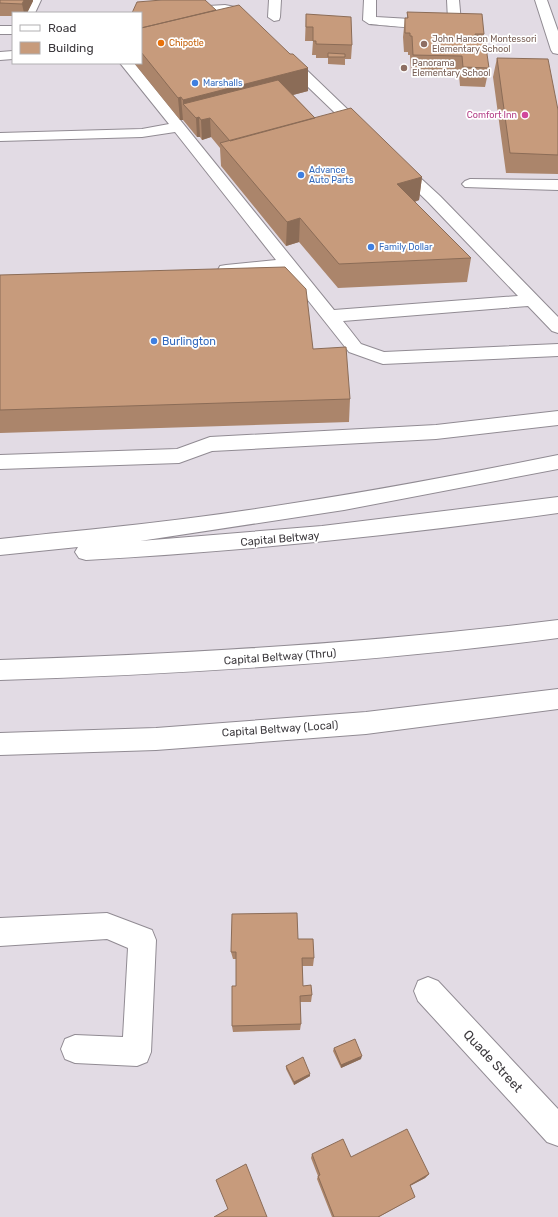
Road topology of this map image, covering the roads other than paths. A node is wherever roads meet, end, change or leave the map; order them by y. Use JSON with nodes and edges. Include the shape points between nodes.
{"nodes":[{"id":1,"x":35,"y":0,"type":"edge"},
{"id":2,"x":275,"y":0,"type":"edge"},
{"id":3,"x":370,"y":0,"type":"edge"},
{"id":4,"x":453,"y":0,"type":"edge"},
{"id":5,"x":541,"y":0,"type":"edge"},
{"id":6,"x":135,"y":11,"type":"edge"},
{"id":7,"x":29,"y":12,"type":"edge"},
{"id":8,"x":274,"y":18,"type":"dead end"},
{"id":9,"x":0,"y":30,"type":"edge"},
{"id":10,"x":12,"y":30,"type":"edge"},
{"id":11,"x":259,"y":32,"type":"edge"},
{"id":12,"x":276,"y":49,"type":"edge"},
{"id":13,"x":558,"y":50,"type":"edge"},
{"id":14,"x":12,"y":55,"type":"edge"},
{"id":15,"x":0,"y":56,"type":"edge"},
{"id":16,"x":128,"y":64,"type":"edge"},
{"id":17,"x":178,"y":127,"type":"junction"},
{"id":18,"x":0,"y":137,"type":"edge"},
{"id":19,"x":372,"y":140,"type":"edge"},
{"id":20,"x":389,"y":156,"type":"edge"},
{"id":21,"x":470,"y":184,"type":"dead end"},
{"id":22,"x":558,"y":185,"type":"edge"},
{"id":23,"x":288,"y":264,"type":"junction"},
{"id":24,"x":210,"y":270,"type":"edge"},
{"id":25,"x":531,"y":300,"type":"junction"},
{"id":26,"x":330,"y":316,"type":"junction"},
{"id":27,"x":558,"y":328,"type":"edge"},
{"id":28,"x":558,"y":350,"type":"edge"},
{"id":29,"x":558,"y":418,"type":"edge"},
{"id":30,"x":0,"y":462,"type":"edge"},
{"id":31,"x":558,"y":462,"type":"edge"},
{"id":32,"x":558,"y":505,"type":"edge"},
{"id":33,"x":0,"y":547,"type":"edge"},
{"id":34,"x":0,"y":557,"type":"edge"},
{"id":35,"x":558,"y":629,"type":"edge"},
{"id":36,"x":0,"y":670,"type":"edge"},
{"id":37,"x":558,"y":698,"type":"edge"},
{"id":38,"x":0,"y":744,"type":"edge"},
{"id":39,"x":0,"y":932,"type":"edge"},
{"id":40,"x":428,"y":992,"type":"dead end"},
{"id":41,"x":75,"y":1049,"type":"dead end"},
{"id":42,"x":558,"y":1131,"type":"edge"}],
"edges":[{"from":1,"to":7,"type":"main road"},
{"from":2,"to":8,"type":"main road"},
{"from":3,"to":4,"type":"main road","via":[[369,20],[446,25],[455,22]]},
{"from":5,"to":13,"type":"main road"},
{"from":6,"to":11,"type":"main road","via":[[225,9],[236,11]]},
{"from":9,"to":10,"type":"main road"},
{"from":12,"to":19,"type":"main road"},
{"from":14,"to":15,"type":"main road"},
{"from":16,"to":17,"type":"main road"},
{"from":17,"to":18,"type":"main road","via":[[142,133]]},
{"from":17,"to":23,"type":"main road"},
{"from":20,"to":25,"type":"main road"},
{"from":21,"to":22,"type":"main road"},
{"from":23,"to":24,"type":"main road"},
{"from":23,"to":26,"type":"main road"},
{"from":25,"to":26,"type":"main road"},
{"from":25,"to":27,"type":"main road"},
{"from":26,"to":28,"type":"main road","via":[[355,348],[383,358]]},
{"from":29,"to":30,"type":"main road","via":[[436,432],[210,444],[179,456]]},
{"from":31,"to":33,"type":"main road","via":[[439,486],[286,512],[129,534]]},
{"from":32,"to":34,"type":"main road","name":"Capital Beltway","via":[[449,521],[296,538]]},
{"from":35,"to":36,"type":"main road","name":"Capital Beltway (Thru)","via":[[494,638],[322,654],[126,667]]},
{"from":37,"to":38,"type":"main road","name":"Capital Beltway (Local)","via":[[366,723],[156,739]]},
{"from":39,"to":41,"type":"main road","via":[[107,926],[142,940],[137,1052]]},
{"from":40,"to":42,"type":"main road","name":"Quade Street"}]}
